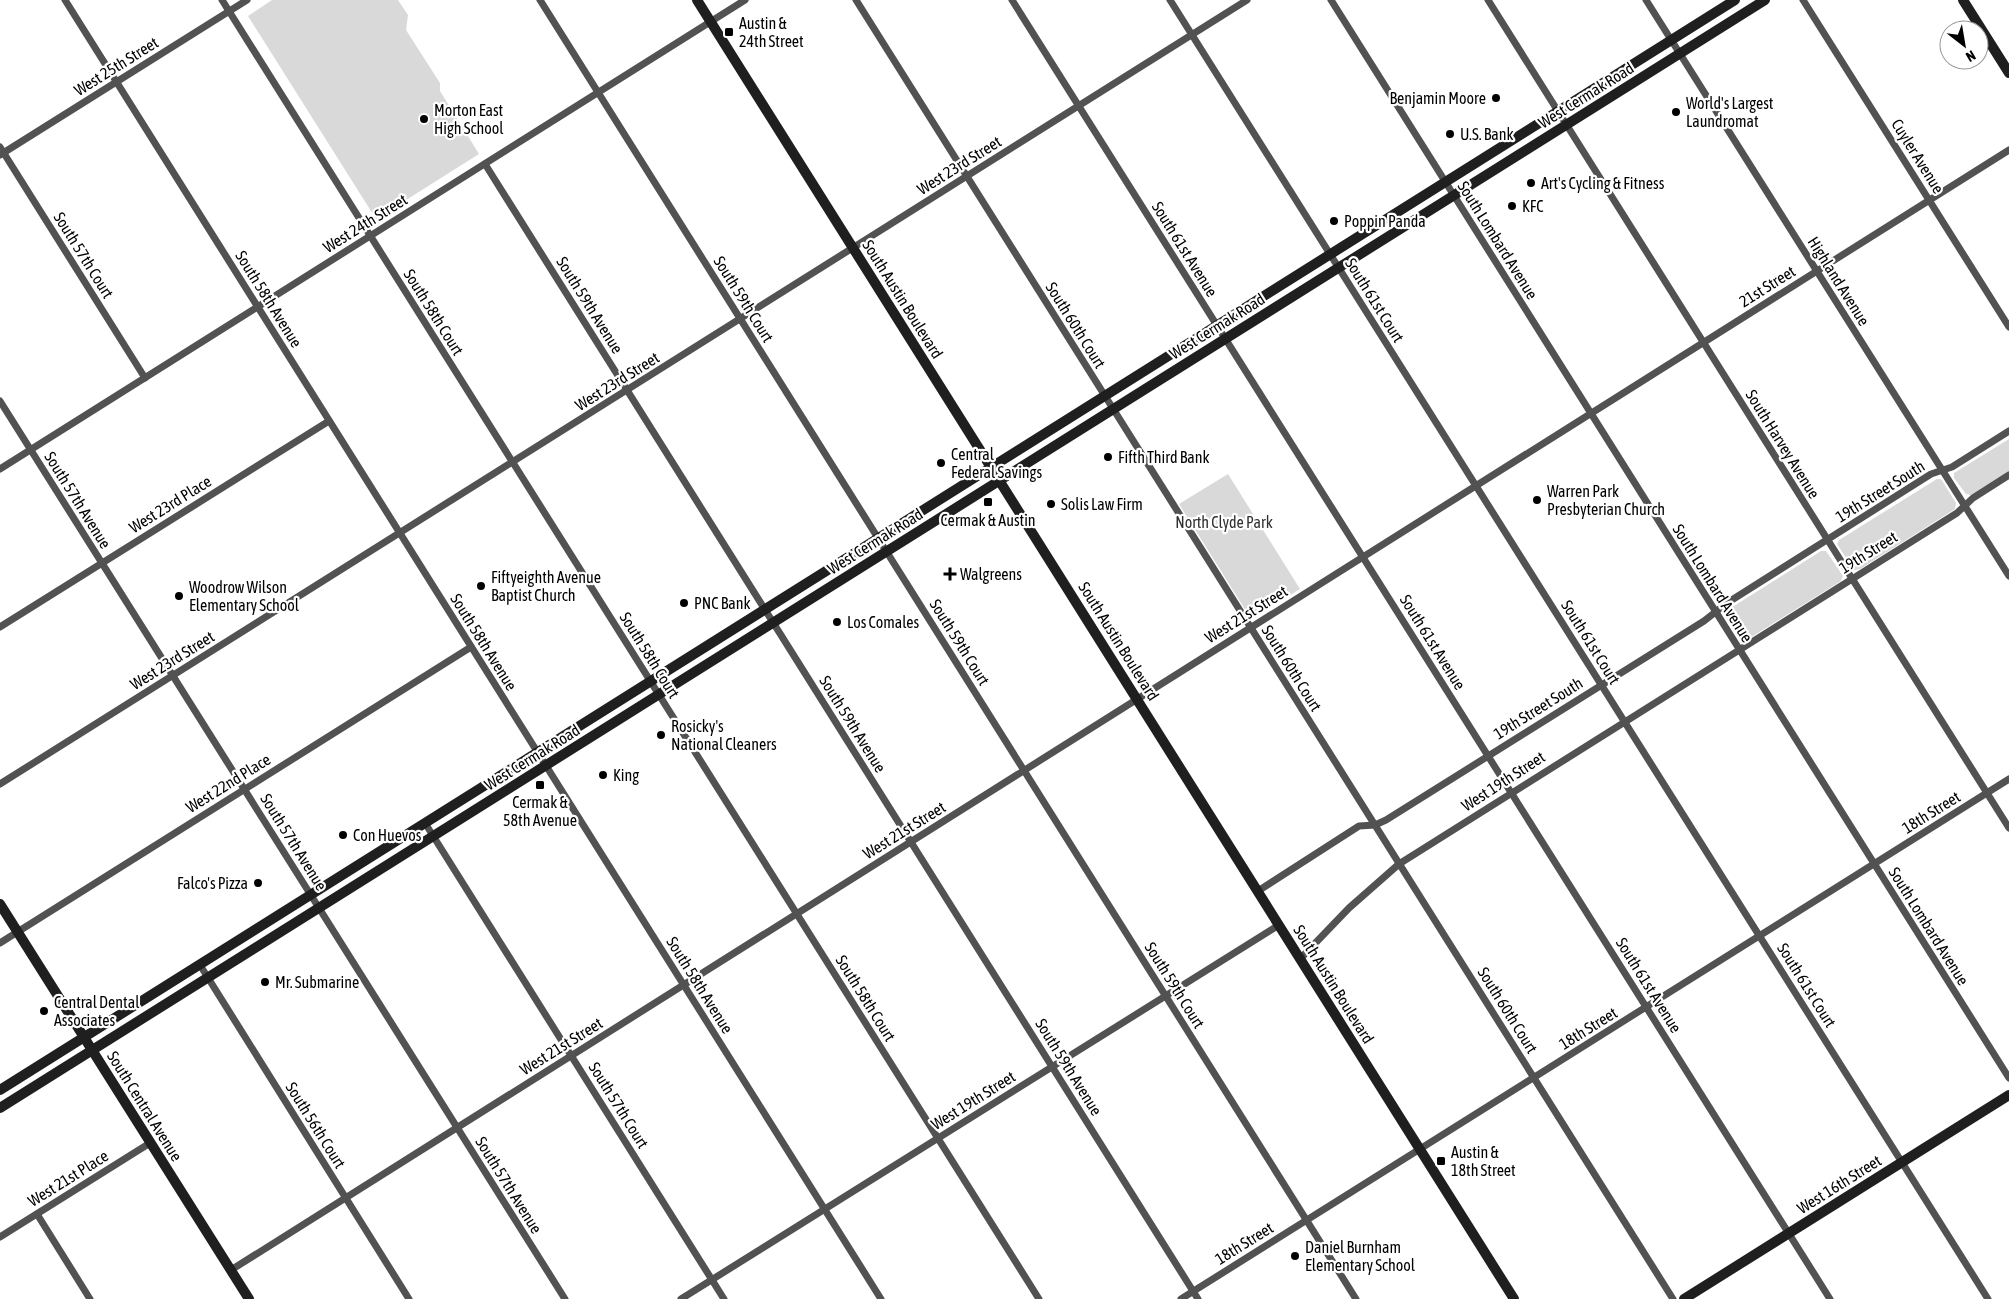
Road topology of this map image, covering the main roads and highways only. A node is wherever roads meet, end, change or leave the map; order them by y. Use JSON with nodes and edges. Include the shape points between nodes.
{"nodes":[{"id":1,"x":697,"y":0,"type":"edge"},
{"id":2,"x":1735,"y":0,"type":"edge"},
{"id":3,"x":1765,"y":0,"type":"edge"},
{"id":4,"x":1963,"y":0,"type":"edge"},
{"id":5,"x":2009,"y":73,"type":"edge"},
{"id":6,"x":992,"y":468,"type":"junction"},
{"id":7,"x":1000,"y":481,"type":"junction"},
{"id":8,"x":0,"y":904,"type":"edge"},
{"id":9,"x":84,"y":1038,"type":"junction"},
{"id":10,"x":92,"y":1051,"type":"junction"},
{"id":11,"x":0,"y":1090,"type":"edge"},
{"id":12,"x":2009,"y":1095,"type":"edge"},
{"id":13,"x":0,"y":1108,"type":"edge"},
{"id":14,"x":249,"y":1299,"type":"edge"},
{"id":15,"x":1514,"y":1299,"type":"edge"},
{"id":16,"x":1684,"y":1299,"type":"edge"}],
"edges":[{"from":1,"to":6,"type":"main road","name":"South Austin Boulevard"},
{"from":2,"to":6,"type":"main road","name":"West Cermak Road"},
{"from":3,"to":7,"type":"main road","name":"West Cermak Road"},
{"from":4,"to":5,"type":"main road"},
{"from":6,"to":7,"type":"main road","name":"South Austin Boulevard"},
{"from":6,"to":9,"type":"main road","name":"West Cermak Road"},
{"from":7,"to":10,"type":"main road","name":"West Cermak Road"},
{"from":7,"to":15,"type":"main road","name":"South Austin Boulevard"},
{"from":8,"to":9,"type":"main road","name":"South Central Avenue"},
{"from":9,"to":10,"type":"main road","name":"South Central Avenue"},
{"from":9,"to":11,"type":"main road","name":"West Cermak Road"},
{"from":10,"to":13,"type":"main road","name":"West Cermak Road"},
{"from":10,"to":14,"type":"main road","name":"South Central Avenue"},
{"from":12,"to":16,"type":"main road","name":"West 16th Street"}]}
